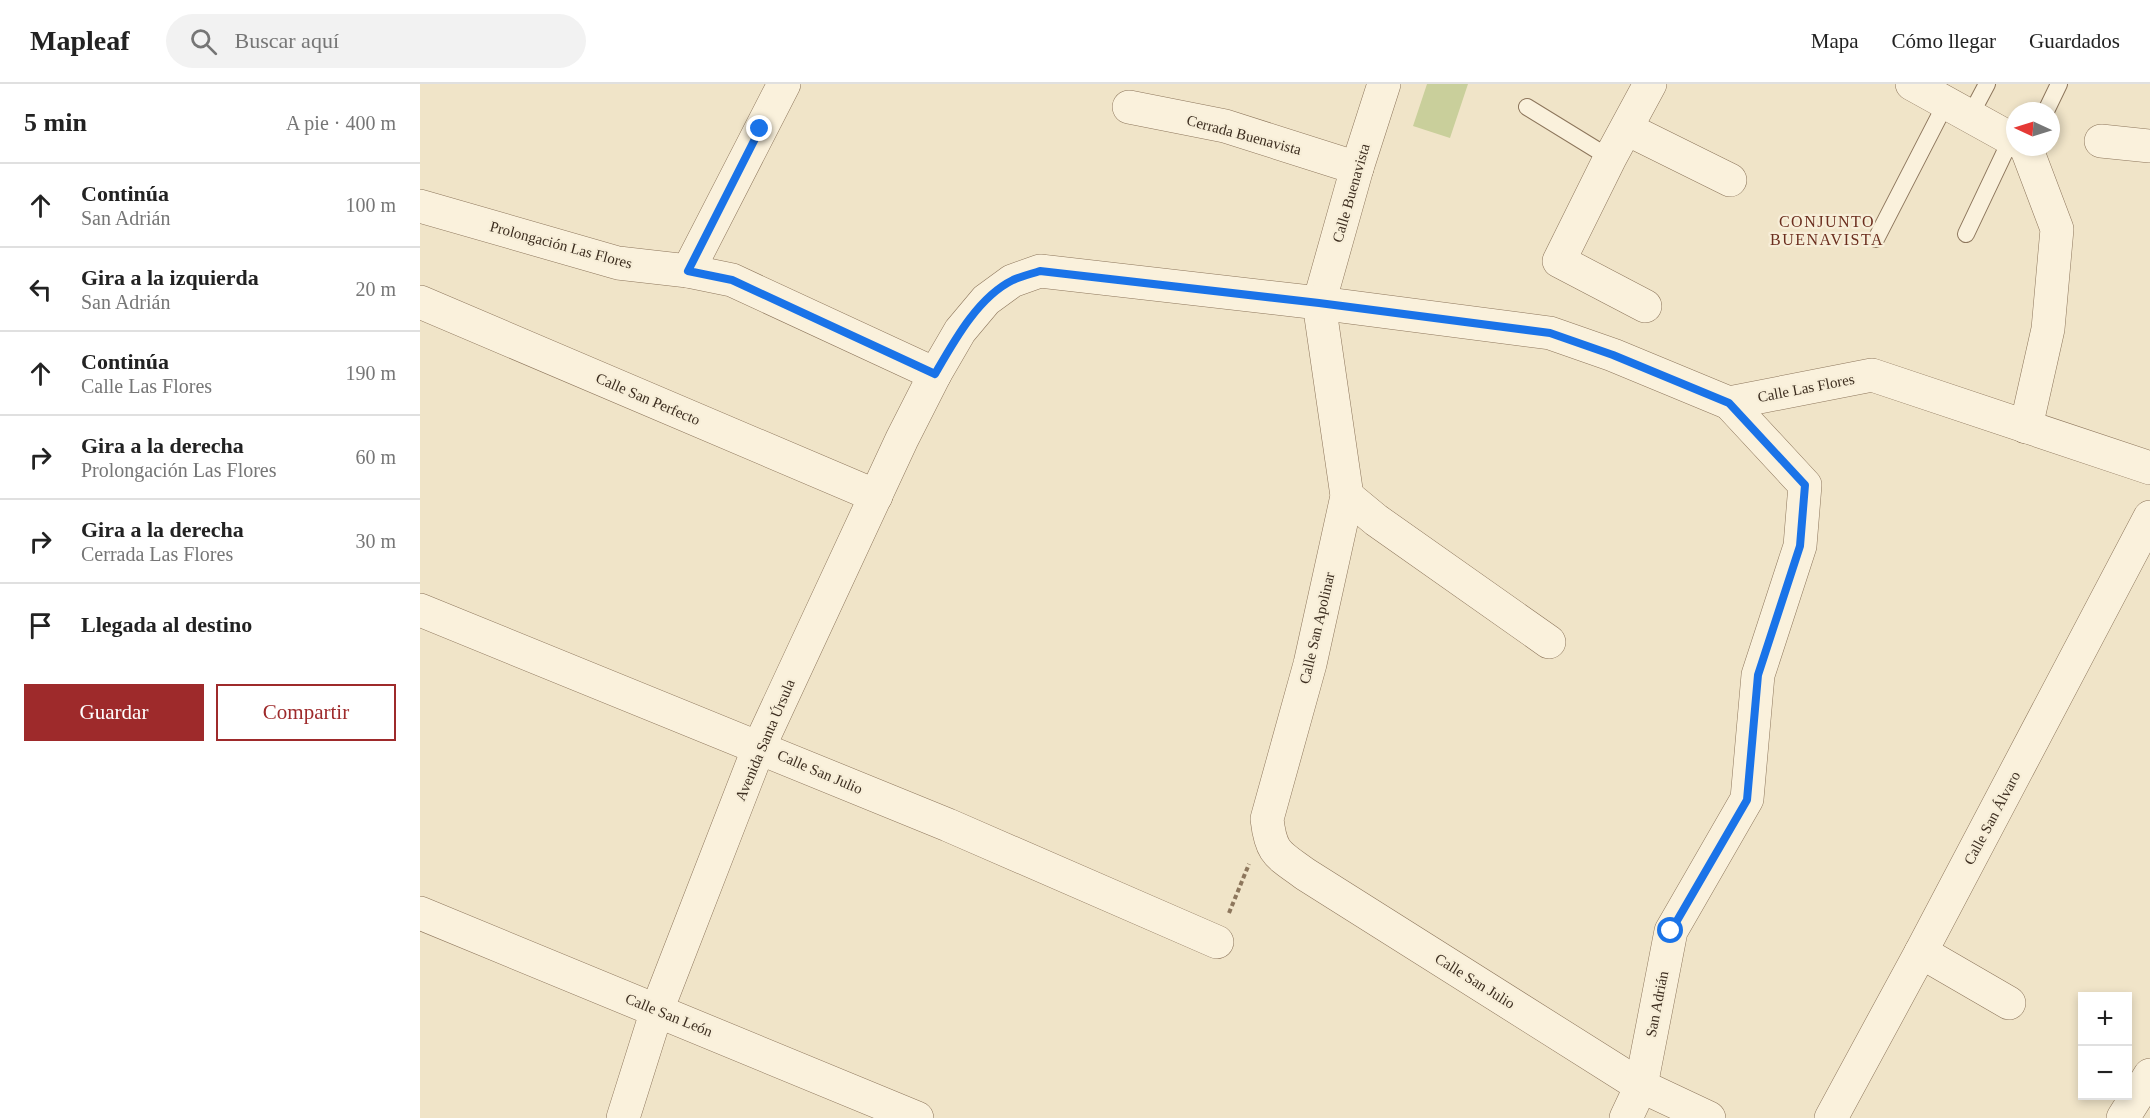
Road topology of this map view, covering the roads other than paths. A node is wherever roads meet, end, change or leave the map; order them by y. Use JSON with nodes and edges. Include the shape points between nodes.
{"nodes":[{"id":1,"x":1384,"y":84,"type":"edge"},
{"id":2,"x":1650,"y":84,"type":"edge"},
{"id":3,"x":1912,"y":84,"type":"edge"},
{"id":4,"x":1987,"y":84,"type":"edge"},
{"id":5,"x":2059,"y":84,"type":"edge"},
{"id":6,"x":774,"y":86,"type":"edge"},
{"id":7,"x":2050,"y":102,"type":"edge"},
{"id":8,"x":1129,"y":107,"type":"dead end"},
{"id":9,"x":1527,"y":107,"type":"dead end"},
{"id":10,"x":1958,"y":110,"type":"junction"},
{"id":11,"x":1627,"y":129,"type":"junction"},
{"id":12,"x":2006,"y":136,"type":"edge"},
{"id":13,"x":2101,"y":141,"type":"dead end"},
{"id":14,"x":2150,"y":146,"type":"edge"},
{"id":15,"x":2015,"y":156,"type":"edge"},
{"id":16,"x":2027,"y":156,"type":"edge"},
{"id":17,"x":1610,"y":158,"type":"junction"},
{"id":18,"x":1357,"y":168,"type":"junction"},
{"id":19,"x":1730,"y":180,"type":"dead end"},
{"id":20,"x":420,"y":206,"type":"edge"},
{"id":21,"x":1966,"y":234,"type":"dead end"},
{"id":22,"x":1876,"y":239,"type":"dead end"},
{"id":23,"x":688,"y":271,"type":"junction"},
{"id":24,"x":420,"y":302,"type":"edge"},
{"id":25,"x":1319,"y":303,"type":"junction"},
{"id":26,"x":1645,"y":306,"type":"dead end"},
{"id":27,"x":935,"y":374,"type":"junction"},
{"id":28,"x":1729,"y":403,"type":"junction"},
{"id":29,"x":2026,"y":427,"type":"junction"},
{"id":30,"x":2150,"y":468,"type":"edge"},
{"id":31,"x":876,"y":496,"type":"junction"},
{"id":32,"x":1347,"y":496,"type":"junction"},
{"id":33,"x":2150,"y":517,"type":"edge"},
{"id":34,"x":420,"y":610,"type":"edge"},
{"id":35,"x":1549,"y":642,"type":"dead end"},
{"id":36,"x":759,"y":747,"type":"junction"},
{"id":37,"x":1267,"y":819,"type":"joint"},
{"id":38,"x":420,"y":913,"type":"edge"},
{"id":39,"x":1217,"y":942,"type":"road end"},
{"id":40,"x":1921,"y":952,"type":"junction"},
{"id":41,"x":2009,"y":1003,"type":"dead end"},
{"id":42,"x":657,"y":1010,"type":"junction"},
{"id":43,"x":2150,"y":1075,"type":"edge"},
{"id":44,"x":1641,"y":1086,"type":"junction"},
{"id":45,"x":623,"y":1118,"type":"edge"},
{"id":46,"x":917,"y":1118,"type":"edge"},
{"id":47,"x":1626,"y":1118,"type":"edge"},
{"id":48,"x":1709,"y":1118,"type":"edge"},
{"id":49,"x":1831,"y":1118,"type":"edge"},
{"id":50,"x":2123,"y":1118,"type":"edge"}],
"edges":[{"from":1,"to":18,"type":"street","name":"Calle Buenavista"},
{"from":2,"to":11,"type":"street"},
{"from":3,"to":10,"type":"street"},
{"from":4,"to":10,"type":"lane"},
{"from":5,"to":7,"type":"lane"},
{"from":6,"to":23,"type":"street"},
{"from":8,"to":18,"type":"street","name":"Cerrada Buenavista","via":[[1225,126]]},
{"from":9,"to":17,"type":"lane"},
{"from":10,"to":12,"type":"street"},
{"from":10,"to":22,"type":"lane"},
{"from":11,"to":17,"type":"street"},
{"from":11,"to":19,"type":"street"},
{"from":13,"to":14,"type":"street"},
{"from":15,"to":21,"type":"lane"},
{"from":16,"to":29,"type":"street","via":[[2057,230],[2048,329]]},
{"from":17,"to":26,"type":"street","via":[[1559,261]]},
{"from":18,"to":25,"type":"street","name":"Calle Buenavista"},
{"from":20,"to":23,"type":"street","name":"Prolongación Las Flores","via":[[618,263]]},
{"from":23,"to":27,"type":"street","name":"Prolongación Las Flores","via":[[732,280]]},
{"from":24,"to":31,"type":"street","name":"Calle San Perfecto"},
{"from":25,"to":27,"type":"street","via":[[1040,271],[1012,281],[986,300],[960,332]]},
{"from":25,"to":28,"type":"street","via":[[1550,333]]},
{"from":25,"to":32,"type":"street","name":"Calle San Apolinar"},
{"from":27,"to":31,"type":"street","name":"Avenida Santa Úrsula"},
{"from":28,"to":29,"type":"street","name":"Calle Las Flores","via":[[1872,375]]},
{"from":28,"to":44,"type":"street","name":"San Adrián","via":[[1805,485],[1800,546],[1758,675],[1747,800],[1671,931]]},
{"from":29,"to":30,"type":"street","name":"Calle Las Flores"},
{"from":31,"to":36,"type":"street","name":"Avenida Santa Úrsula"},
{"from":32,"to":35,"type":"street"},
{"from":32,"to":37,"type":"street","name":"Calle San Apolinar","via":[[1310,664]]},
{"from":33,"to":40,"type":"street","name":"Calle San Álvaro"},
{"from":34,"to":36,"type":"street","name":"Calle San Julio"},
{"from":36,"to":39,"type":"street","name":"Calle San Julio"},
{"from":36,"to":42,"type":"street","name":"Avenida Santa Úrsula"},
{"from":37,"to":44,"type":"street","name":"Calle San Julio","via":[[1270,841],[1279,855],[1305,874]]},
{"from":38,"to":42,"type":"street","name":"Calle San León"},
{"from":40,"to":41,"type":"street"},
{"from":40,"to":49,"type":"street","name":"Calle San Álvaro"},
{"from":42,"to":45,"type":"street","name":"Avenida Santa Úrsula"},
{"from":42,"to":46,"type":"street","name":"Calle San León"},
{"from":43,"to":50,"type":"street"},
{"from":44,"to":47,"type":"street","name":"San Adrián"},
{"from":44,"to":48,"type":"street","name":"Calle San Julio"}]}
